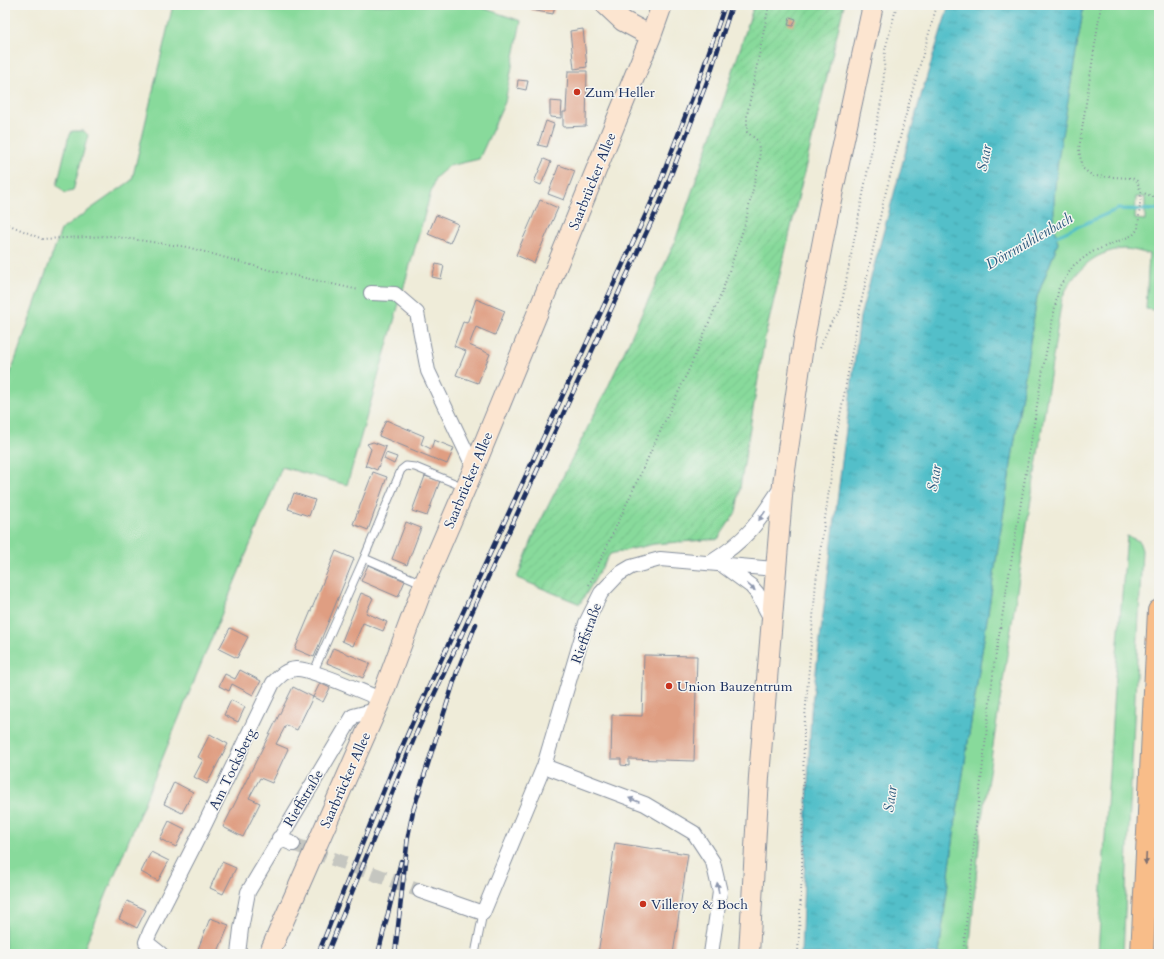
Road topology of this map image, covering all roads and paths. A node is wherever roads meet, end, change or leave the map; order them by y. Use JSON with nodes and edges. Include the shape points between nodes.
{"nodes":[{"id":1,"x":606,"y":5,"type":"edge"},
{"id":2,"x":662,"y":5,"type":"edge"},
{"id":3,"x":769,"y":5,"type":"edge"},
{"id":4,"x":874,"y":5,"type":"edge"},
{"id":5,"x":897,"y":5,"type":"edge"},
{"id":6,"x":937,"y":5,"type":"edge"},
{"id":7,"x":1101,"y":5,"type":"edge"},
{"id":8,"x":651,"y":36,"type":"junction"},
{"id":9,"x":1141,"y":192,"type":"junction"},
{"id":10,"x":1159,"y":199,"type":"edge"},
{"id":11,"x":5,"y":223,"type":"edge"},
{"id":12,"x":371,"y":293,"type":"joint"},
{"id":13,"x":819,"y":350,"type":"dead end"},
{"id":14,"x":474,"y":468,"type":"junction"},
{"id":15,"x":783,"y":484,"type":"junction"},
{"id":16,"x":464,"y":487,"type":"junction"},
{"id":17,"x":364,"y":558,"type":"junction"},
{"id":18,"x":715,"y":564,"type":"junction"},
{"id":19,"x":775,"y":569,"type":"junction"},
{"id":20,"x":424,"y":584,"type":"junction"},
{"id":21,"x":594,"y":605,"type":"junction"},
{"id":22,"x":1159,"y":611,"type":"edge"},
{"id":23,"x":771,"y":619,"type":"junction"},
{"id":24,"x":313,"y":673,"type":"junction"},
{"id":25,"x":378,"y":705,"type":"junction"},
{"id":26,"x":544,"y":766,"type":"junction"},
{"id":27,"x":279,"y":838,"type":"junction"},
{"id":28,"x":293,"y":844,"type":"tunnel mouth"},
{"id":29,"x":420,"y":891,"type":"tunnel mouth"},
{"id":30,"x":483,"y":913,"type":"junction"},
{"id":31,"x":161,"y":954,"type":"edge"},
{"id":32,"x":238,"y":954,"type":"edge"},
{"id":33,"x":269,"y":954,"type":"edge"},
{"id":34,"x":475,"y":954,"type":"edge"},
{"id":35,"x":711,"y":954,"type":"edge"},
{"id":36,"x":749,"y":954,"type":"edge"},
{"id":37,"x":798,"y":954,"type":"edge"},
{"id":38,"x":963,"y":954,"type":"edge"},
{"id":39,"x":1142,"y":954,"type":"edge"}],
"edges":[{"from":1,"to":8,"type":"street","via":[[623,20]]},
{"from":2,"to":8,"type":"street","name":"Saarbrücker Allee"},
{"from":3,"to":21,"type":"path","via":[[747,115],[747,132],[758,141],[760,158],[745,224],[722,292],[690,367],[584,596]]},
{"from":4,"to":15,"type":"street","via":[[829,208],[804,339]]},
{"from":5,"to":13,"type":"path","via":[[885,50],[883,92],[840,312],[830,324]]},
{"from":6,"to":37,"type":"path","via":[[884,199],[838,427],[816,581],[804,730]]},
{"from":7,"to":9,"type":"path","via":[[1079,149],[1082,168],[1093,176],[1137,180]]},
{"from":8,"to":14,"type":"street","name":"Saarbrücker Allee"},
{"from":9,"to":10,"type":"path"},
{"from":9,"to":38,"type":"path","via":[[1140,220],[1133,235],[1092,252],[1074,265],[1059,287],[994,666]]},
{"from":11,"to":12,"type":"path","via":[[42,239],[110,236],[187,247],[269,270]]},
{"from":12,"to":14,"type":"street","via":[[395,294],[417,314],[428,372]]},
{"from":14,"to":16,"type":"street","name":"Saarbrücker Allee"},
{"from":15,"to":18,"type":"street","one_way":true,"via":[[749,534]]},
{"from":15,"to":19,"type":"street"},
{"from":16,"to":17,"type":"lane","via":[[415,466],[406,466],[401,470]]},
{"from":16,"to":20,"type":"street","name":"Saarbrücker Allee"},
{"from":17,"to":20,"type":"lane"},
{"from":17,"to":24,"type":"lane"},
{"from":18,"to":19,"type":"street","name":"Rieffstraße"},
{"from":18,"to":21,"type":"street","name":"Rieffstraße","via":[[660,559],[630,567],[614,579]]},
{"from":18,"to":23,"type":"street","one_way":true,"via":[[754,590]]},
{"from":19,"to":23,"type":"street"},
{"from":20,"to":25,"type":"street","name":"Saarbrücker Allee"},
{"from":21,"to":26,"type":"street","name":"Rieffstraße","via":[[586,623]]},
{"from":22,"to":39,"type":"highway","one_way":true},
{"from":23,"to":36,"type":"street"},
{"from":24,"to":25,"type":"street","name":"Am Tocksberg"},
{"from":24,"to":31,"type":"street","name":"Am Tocksberg","via":[[297,669],[284,672],[273,683],[150,932],[146,942]]},
{"from":25,"to":27,"type":"street","name":"Rieffstraße","via":[[353,716]]},
{"from":25,"to":33,"type":"street","name":"Saarbrücker Allee"},
{"from":26,"to":30,"type":"street","name":"Rieffstraße"},
{"from":35,"to":26,"type":"street","one_way":true,"via":[[720,892],[712,862],[694,833],[645,804]]},
{"from":27,"to":28,"type":"street","name":"Rieffstraße"},
{"from":27,"to":32,"type":"street","name":"Rieffstraße","via":[[248,892]]},
{"from":29,"to":30,"type":"street"},
{"from":30,"to":34,"type":"lane","name":"Rieffstraße"}]}
